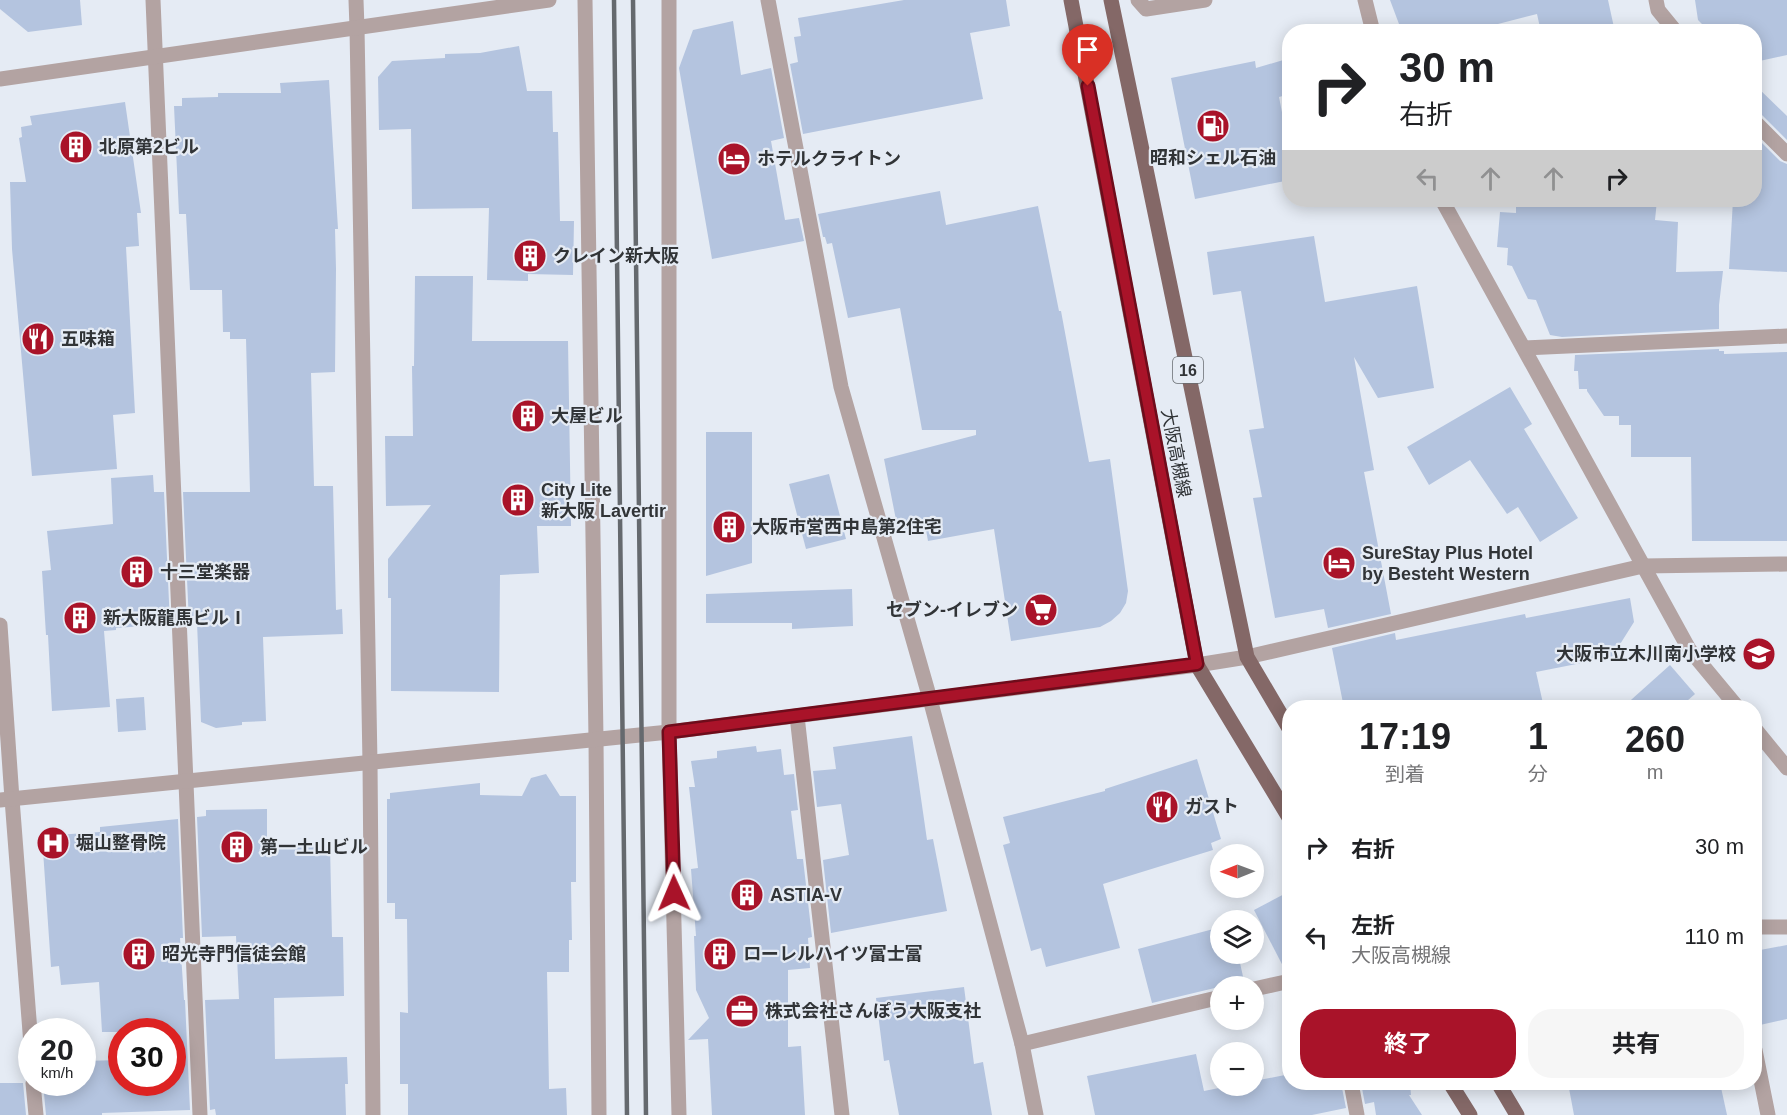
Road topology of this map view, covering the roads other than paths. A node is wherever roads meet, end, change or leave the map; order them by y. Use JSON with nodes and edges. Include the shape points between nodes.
{"nodes":[{"id":1,"x":153,"y":0,"type":"edge"},
{"id":2,"x":356,"y":0,"type":"edge"},
{"id":3,"x":549,"y":0,"type":"edge"},
{"id":4,"x":585,"y":0,"type":"edge"},
{"id":5,"x":669,"y":0,"type":"edge"},
{"id":6,"x":768,"y":0,"type":"edge"},
{"id":7,"x":1071,"y":0,"type":"edge"},
{"id":8,"x":1111,"y":0,"type":"edge"},
{"id":9,"x":1137,"y":0,"type":"edge"},
{"id":10,"x":1205,"y":0,"type":"edge"},
{"id":11,"x":1365,"y":0,"type":"edge"},
{"id":12,"x":1656,"y":0,"type":"edge"},
{"id":13,"x":1371,"y":24,"type":"edge"},
{"id":14,"x":1669,"y":24,"type":"edge"},
{"id":15,"x":357,"y":28,"type":"junction"},
{"id":16,"x":155,"y":56,"type":"junction"},
{"id":17,"x":0,"y":79,"type":"edge"},
{"id":18,"x":1762,"y":129,"type":"edge"},
{"id":19,"x":1787,"y":154,"type":"edge"},
{"id":20,"x":1446,"y":207,"type":"edge"},
{"id":21,"x":1787,"y":336,"type":"edge"},
{"id":22,"x":1524,"y":348,"type":"junction"},
{"id":23,"x":1787,"y":564,"type":"edge"},
{"id":24,"x":1643,"y":566,"type":"junction"},
{"id":25,"x":0,"y":625,"type":"edge"},
{"id":26,"x":1247,"y":657,"type":"junction"},
{"id":27,"x":1197,"y":664,"type":"junction"},
{"id":28,"x":930,"y":699,"type":"junction"},
{"id":29,"x":1731,"y":700,"type":"edge"},
{"id":30,"x":797,"y":716,"type":"junction"},
{"id":31,"x":1282,"y":716,"type":"edge"},
{"id":32,"x":669,"y":732,"type":"junction"},
{"id":33,"x":1762,"y":738,"type":"edge"},
{"id":34,"x":596,"y":739,"type":"junction"},
{"id":35,"x":370,"y":763,"type":"junction"},
{"id":36,"x":1787,"y":768,"type":"edge"},
{"id":37,"x":185,"y":782,"type":"junction"},
{"id":38,"x":6,"y":800,"type":"edge"},
{"id":39,"x":1282,"y":806,"type":"edge"},
{"id":40,"x":1762,"y":927,"type":"edge"},
{"id":41,"x":1787,"y":927,"type":"edge"},
{"id":42,"x":1282,"y":983,"type":"edge"},
{"id":43,"x":1264,"y":987,"type":"edge"},
{"id":44,"x":1210,"y":1000,"type":"edge"},
{"id":45,"x":28,"y":1018,"type":"edge"},
{"id":46,"x":1022,"y":1044,"type":"junction"},
{"id":47,"x":1762,"y":1085,"type":"edge"},
{"id":48,"x":1352,"y":1090,"type":"edge"},
{"id":49,"x":1454,"y":1090,"type":"edge"},
{"id":50,"x":1502,"y":1090,"type":"edge"},
{"id":51,"x":34,"y":1096,"type":"edge"},
{"id":52,"x":36,"y":1115,"type":"edge"},
{"id":53,"x":200,"y":1115,"type":"edge"},
{"id":54,"x":373,"y":1115,"type":"edge"},
{"id":55,"x":599,"y":1115,"type":"edge"},
{"id":56,"x":680,"y":1115,"type":"edge"},
{"id":57,"x":842,"y":1115,"type":"edge"},
{"id":58,"x":1036,"y":1115,"type":"edge"},
{"id":59,"x":1357,"y":1115,"type":"edge"},
{"id":60,"x":1470,"y":1115,"type":"edge"},
{"id":61,"x":1517,"y":1115,"type":"edge"},
{"id":62,"x":1768,"y":1115,"type":"edge"}],
"edges":[{"from":1,"to":16,"type":"street"},
{"from":2,"to":15,"type":"street"},
{"from":3,"to":15,"type":"street"},
{"from":4,"to":34,"type":"street"},
{"from":5,"to":32,"type":"street"},
{"from":6,"to":28,"type":"street","via":[[841,387]]},
{"from":7,"to":27,"type":"main road","name":"大阪高槻線"},
{"from":8,"to":26,"type":"main road","name":"大阪高槻線","number":"16"},
{"from":9,"to":10,"type":"street","via":[[1146,9]]},
{"from":11,"to":13,"type":"street"},
{"from":12,"to":14,"type":"street","via":[[1658,10]]},
{"from":15,"to":16,"type":"street"},
{"from":15,"to":35,"type":"street"},
{"from":16,"to":17,"type":"street"},
{"from":16,"to":37,"type":"street"},
{"from":18,"to":19,"type":"street"},
{"from":20,"to":22,"type":"street"},
{"from":21,"to":22,"type":"street"},
{"from":22,"to":24,"type":"street"},
{"from":23,"to":24,"type":"street"},
{"from":24,"to":26,"type":"street"},
{"from":24,"to":29,"type":"street","via":[[1689,649]]},
{"from":25,"to":38,"type":"street"},
{"from":26,"to":27,"type":"street"},
{"from":26,"to":31,"type":"main road","name":"大阪高槻線","number":"16"},
{"from":27,"to":28,"type":"street"},
{"from":27,"to":39,"type":"main road","name":"大阪高槻線"},
{"from":28,"to":30,"type":"street"},
{"from":28,"to":46,"type":"street"},
{"from":30,"to":32,"type":"street"},
{"from":30,"to":57,"type":"street"},
{"from":32,"to":34,"type":"street"},
{"from":32,"to":56,"type":"street"},
{"from":33,"to":36,"type":"street"},
{"from":34,"to":35,"type":"street"},
{"from":34,"to":55,"type":"street"},
{"from":35,"to":37,"type":"street"},
{"from":35,"to":54,"type":"street"},
{"from":37,"to":38,"type":"street"},
{"from":37,"to":53,"type":"street"},
{"from":38,"to":45,"type":"street"},
{"from":40,"to":41,"type":"street"},
{"from":42,"to":43,"type":"street"},
{"from":44,"to":46,"type":"street"},
{"from":46,"to":58,"type":"street"},
{"from":47,"to":62,"type":"street"},
{"from":48,"to":59,"type":"street"},
{"from":49,"to":60,"type":"main road"},
{"from":50,"to":61,"type":"main road"},
{"from":51,"to":52,"type":"street"}]}
